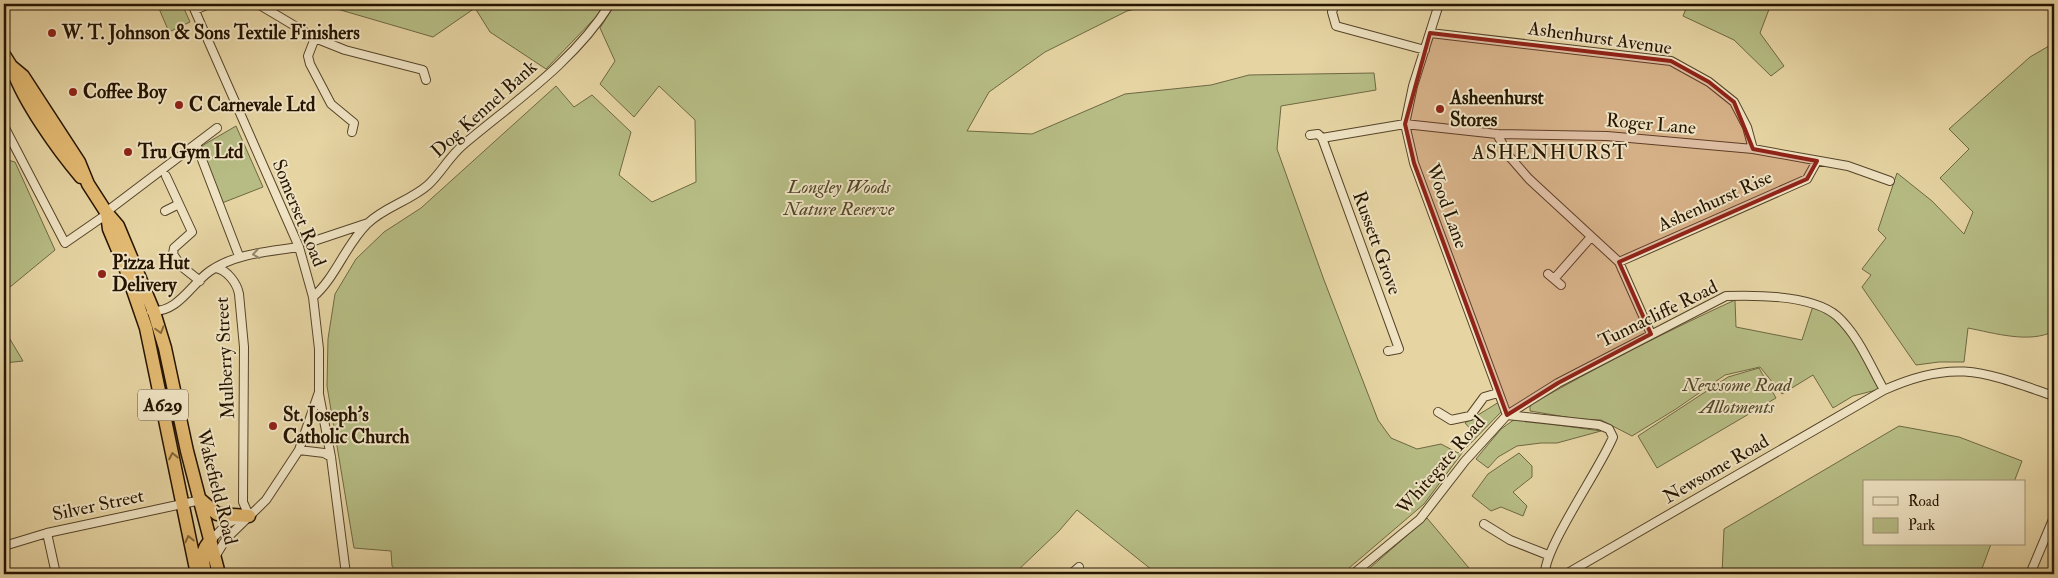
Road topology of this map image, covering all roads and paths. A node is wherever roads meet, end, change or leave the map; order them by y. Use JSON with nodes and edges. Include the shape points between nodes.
{"nodes":[{"id":1,"x":209,"y":4,"type":"edge"},
{"id":2,"x":258,"y":4,"type":"edge"},
{"id":3,"x":610,"y":4,"type":"edge"},
{"id":4,"x":1335,"y":4,"type":"edge"},
{"id":5,"x":1439,"y":4,"type":"edge"},
{"id":6,"x":194,"y":7,"type":"edge"},
{"id":7,"x":1430,"y":33,"type":"junction"},
{"id":8,"x":315,"y":38,"type":"junction"},
{"id":9,"x":1425,"y":50,"type":"junction"},
{"id":10,"x":4,"y":55,"type":"edge"},
{"id":11,"x":430,"y":64,"type":"dead end"},
{"id":12,"x":423,"y":70,"type":"junction"},
{"id":13,"x":426,"y":80,"type":"dead end"},
{"id":14,"x":1405,"y":124,"type":"junction"},
{"id":15,"x":356,"y":125,"type":"dead end"},
{"id":16,"x":4,"y":126,"type":"edge"},
{"id":17,"x":217,"y":128,"type":"dead end"},
{"id":18,"x":1497,"y":134,"type":"junction"},
{"id":19,"x":1310,"y":135,"type":"dead end"},
{"id":20,"x":1322,"y":138,"type":"junction"},
{"id":21,"x":196,"y":144,"type":"junction"},
{"id":22,"x":1753,"y":149,"type":"junction"},
{"id":23,"x":1817,"y":161,"type":"junction"},
{"id":24,"x":166,"y":176,"type":"dead end"},
{"id":25,"x":1890,"y":182,"type":"dead end"},
{"id":26,"x":179,"y":204,"type":"junction"},
{"id":27,"x":165,"y":211,"type":"dead end"},
{"id":28,"x":106,"y":213,"type":"junction"},
{"id":29,"x":368,"y":223,"type":"junction"},
{"id":30,"x":1591,"y":237,"type":"junction"},
{"id":31,"x":308,"y":243,"type":"dead end"},
{"id":32,"x":299,"y":246,"type":"junction"},
{"id":33,"x":239,"y":256,"type":"junction"},
{"id":34,"x":1618,"y":262,"type":"junction"},
{"id":35,"x":216,"y":268,"type":"junction"},
{"id":36,"x":1554,"y":279,"type":"dead end"},
{"id":37,"x":200,"y":281,"type":"junction"},
{"id":38,"x":313,"y":297,"type":"junction"},
{"id":39,"x":139,"y":308,"type":"junction"},
{"id":40,"x":154,"y":312,"type":"junction"},
{"id":41,"x":1651,"y":334,"type":"junction"},
{"id":42,"x":1388,"y":351,"type":"dead end"},
{"id":43,"x":1884,"y":390,"type":"junction"},
{"id":44,"x":319,"y":392,"type":"junction"},
{"id":45,"x":1498,"y":393,"type":"junction"},
{"id":46,"x":2054,"y":396,"type":"edge"},
{"id":47,"x":1438,"y":412,"type":"dead end"},
{"id":48,"x":1507,"y":416,"type":"junction"},
{"id":49,"x":299,"y":450,"type":"junction"},
{"id":50,"x":331,"y":457,"type":"junction"},
{"id":51,"x":201,"y":500,"type":"junction"},
{"id":52,"x":182,"y":504,"type":"junction"},
{"id":53,"x":248,"y":516,"type":"junction"},
{"id":54,"x":2054,"y":517,"type":"edge"},
{"id":55,"x":1484,"y":524,"type":"dead end"},
{"id":56,"x":47,"y":533,"type":"junction"},
{"id":57,"x":211,"y":540,"type":"junction"},
{"id":58,"x":4,"y":546,"type":"edge"},
{"id":59,"x":1548,"y":555,"type":"junction"},
{"id":60,"x":216,"y":558,"type":"junction"},
{"id":61,"x":1079,"y":567,"type":"dead end"},
{"id":62,"x":56,"y":574,"type":"edge"},
{"id":63,"x":197,"y":574,"type":"edge"},
{"id":64,"x":205,"y":574,"type":"edge"},
{"id":65,"x":219,"y":574,"type":"edge"},
{"id":66,"x":346,"y":574,"type":"edge"},
{"id":67,"x":1071,"y":574,"type":"edge"},
{"id":68,"x":1353,"y":574,"type":"edge"},
{"id":69,"x":1545,"y":574,"type":"edge"},
{"id":70,"x":1566,"y":574,"type":"edge"},
{"id":71,"x":2030,"y":574,"type":"edge"}],
"edges":[{"from":1,"to":6,"type":"street"},
{"from":2,"to":8,"type":"street"},
{"from":3,"to":29,"type":"street","name":"Dog Kennel Bank","via":[[596,27],[527,94],[461,147],[427,185]]},
{"from":4,"to":9,"type":"street","via":[[1332,12],[1336,26]]},
{"from":5,"to":7,"type":"street","name":"Wood Lane"},
{"from":6,"to":32,"type":"street","name":"Somerset Road"},
{"from":7,"to":9,"type":"street","name":"Wood Lane"},
{"from":7,"to":22,"type":"street","name":"Ashenhurst Avenue","via":[[1671,61],[1709,82],[1734,102],[1747,127]]},
{"from":8,"to":12,"type":"street","via":[[345,50]]},
{"from":8,"to":15,"type":"street","via":[[308,56],[310,64],[331,104]]},
{"from":9,"to":14,"type":"street","name":"Wood Lane"},
{"from":10,"to":28,"type":"highway","name":"Wakefield Road","number":"A629","via":[[19,86]]},
{"from":11,"to":12,"type":"street"},
{"from":12,"to":13,"type":"street"},
{"from":14,"to":18,"type":"street","name":"Roger Lane"},
{"from":14,"to":20,"type":"street","name":"Roger Lane"},
{"from":14,"to":45,"type":"street","name":"Wood Lane","via":[[1414,163]]},
{"from":16,"to":28,"type":"street","via":[[64,243]]},
{"from":17,"to":21,"type":"street"},
{"from":18,"to":22,"type":"street","name":"Roger Lane","via":[[1607,136]]},
{"from":18,"to":30,"type":"street","via":[[1509,156],[1529,179]]},
{"from":19,"to":20,"type":"street","via":[[1318,134]]},
{"from":20,"to":42,"type":"street","name":"Russett Grove","via":[[1399,349]]},
{"from":21,"to":28,"type":"street"},
{"from":21,"to":33,"type":"street"},
{"from":22,"to":23,"type":"street","name":"Roger Lane"},
{"from":23,"to":25,"type":"street","name":"Roger Lane","via":[[1848,166]]},
{"from":23,"to":34,"type":"street","name":"Ashenhurst Rise","via":[[1807,179]]},
{"from":24,"to":26,"type":"street"},
{"from":26,"to":27,"type":"street"},
{"from":26,"to":37,"type":"street","via":[[192,232],[174,248],[173,254],[181,266]]},
{"from":28,"to":39,"type":"highway","name":"Wakefield Road","number":"A629"},
{"from":28,"to":40,"type":"highway","name":"Wakefield Road","number":"A629","via":[[118,226]]},
{"from":29,"to":31,"type":"street","name":"Dog Kennel Bank"},
{"from":29,"to":38,"type":"street","name":"Dog Kennel Bank","via":[[349,246],[323,288]]},
{"from":30,"to":34,"type":"street"},
{"from":30,"to":36,"type":"street"},
{"from":32,"to":33,"type":"street","one_way":true},
{"from":32,"to":38,"type":"street","name":"Somerset Road"},
{"from":33,"to":35,"type":"street"},
{"from":34,"to":41,"type":"street"},
{"from":35,"to":37,"type":"street"},
{"from":35,"to":53,"type":"street","name":"Mulberry Street","via":[[227,274],[239,294],[244,347],[243,502]]},
{"from":37,"to":40,"type":"street","via":[[174,304]]},
{"from":38,"to":44,"type":"street","name":"Somerset Road","via":[[319,349]]},
{"from":39,"to":40,"type":"street"},
{"from":52,"to":39,"type":"highway","name":"Wakefield Road","number":"A629","one_way":true,"via":[[155,365]]},
{"from":40,"to":51,"type":"highway","name":"Wakefield Road","number":"A629","one_way":true},
{"from":41,"to":43,"type":"street","name":"Tunnacliffe Road","via":[[1726,296],[1750,295],[1818,305],[1844,324]]},
{"from":41,"to":48,"type":"street","name":"Tunnacliffe Road","via":[[1558,383]]},
{"from":43,"to":46,"type":"street","name":"Newsome Road","via":[[1914,377],[1950,371],[1986,373]]},
{"from":43,"to":70,"type":"street","name":"Newsome Road"},
{"from":44,"to":49,"type":"street","name":"Somerset Road"},
{"from":44,"to":50,"type":"street"},
{"from":45,"to":47,"type":"street","via":[[1484,397],[1470,416],[1451,420]]},
{"from":45,"to":48,"type":"street","name":"Wood Lane"},
{"from":48,"to":59,"type":"street","via":[[1599,424],[1609,429],[1613,438],[1605,458]]},
{"from":48,"to":68,"type":"street","name":"Whitegate Road","via":[[1465,461],[1420,519]]},
{"from":49,"to":50,"type":"street"},
{"from":49,"to":53,"type":"street","name":"Somerset Road","via":[[266,500]]},
{"from":50,"to":66,"type":"street"},
{"from":51,"to":52,"type":"street","name":"Silver Street"},
{"from":51,"to":53,"type":"highway","via":[[217,514]]},
{"from":51,"to":57,"type":"highway","name":"Wakefield Road","number":"A629"},
{"from":52,"to":56,"type":"street","name":"Silver Street"},
{"from":63,"to":52,"type":"highway","name":"Wakefield Road","number":"A629","one_way":true},
{"from":53,"to":57,"type":"street","name":"Somerset Road","via":[[228,523]]},
{"from":53,"to":60,"type":"street","name":"Somerset Road","via":[[226,539]]},
{"from":54,"to":71,"type":"street"},
{"from":55,"to":59,"type":"street","via":[[1510,540]]},
{"from":56,"to":58,"type":"street","name":"Silver Street"},
{"from":56,"to":62,"type":"street"},
{"from":57,"to":60,"type":"highway","name":"Wakefield Road","number":"A629"},
{"from":57,"to":64,"type":"highway","via":[[202,557]]},
{"from":59,"to":69,"type":"street"},
{"from":60,"to":65,"type":"highway","name":"Wakefield Road","number":"A629"},
{"from":61,"to":67,"type":"street"}]}
